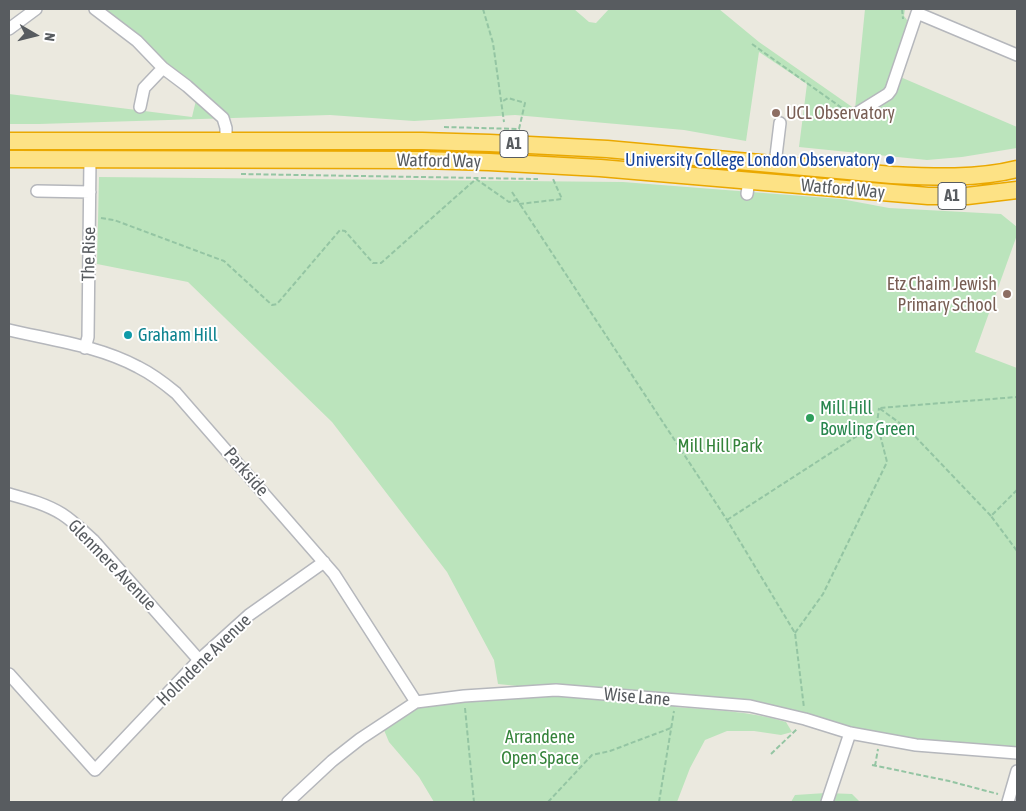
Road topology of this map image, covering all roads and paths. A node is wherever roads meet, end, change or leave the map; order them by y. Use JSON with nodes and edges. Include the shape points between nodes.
{"nodes":[{"id":1,"x":36,"y":9,"type":"edge"},
{"id":2,"x":95,"y":9,"type":"edge"},
{"id":3,"x":483,"y":9,"type":"edge"},
{"id":4,"x":9,"y":29,"type":"edge"},
{"id":5,"x":752,"y":44,"type":"dead end"},
{"id":6,"x":1017,"y":55,"type":"edge"},
{"id":7,"x":163,"y":68,"type":"junction"},
{"id":8,"x":501,"y":102,"type":"junction"},
{"id":9,"x":140,"y":107,"type":"dead end"},
{"id":10,"x":859,"y":112,"type":"joint"},
{"id":11,"x":504,"y":122,"type":"dead end"},
{"id":12,"x":780,"y":123,"type":"dead end"},
{"id":13,"x":438,"y":127,"type":"dead end"},
{"id":14,"x":226,"y":141,"type":"junction"},
{"id":15,"x":9,"y":142,"type":"edge"},
{"id":16,"x":9,"y":159,"type":"edge"},
{"id":17,"x":90,"y":159,"type":"junction"},
{"id":18,"x":775,"y":164,"type":"junction"},
{"id":19,"x":1017,"y":170,"type":"edge"},
{"id":20,"x":238,"y":174,"type":"dead end"},
{"id":21,"x":543,"y":179,"type":"dead end"},
{"id":22,"x":553,"y":179,"type":"dead end"},
{"id":23,"x":1017,"y":190,"type":"edge"},
{"id":24,"x":37,"y":191,"type":"dead end"},
{"id":25,"x":90,"y":192,"type":"junction"},
{"id":26,"x":512,"y":192,"type":"dead end"},
{"id":27,"x":517,"y":200,"type":"junction"},
{"id":28,"x":519,"y":204,"type":"junction"},
{"id":29,"x":89,"y":218,"type":"junction"},
{"id":30,"x":9,"y":330,"type":"edge"},
{"id":31,"x":85,"y":348,"type":"junction"},
{"id":32,"x":1017,"y":397,"type":"edge"},
{"id":33,"x":880,"y":408,"type":"junction"},
{"id":34,"x":877,"y":423,"type":"junction"},
{"id":35,"x":1017,"y":490,"type":"edge"},
{"id":36,"x":9,"y":494,"type":"edge"},
{"id":37,"x":991,"y":516,"type":"junction"},
{"id":38,"x":727,"y":520,"type":"junction"},
{"id":39,"x":1017,"y":551,"type":"edge"},
{"id":40,"x":324,"y":562,"type":"junction"},
{"id":41,"x":795,"y":633,"type":"junction"},
{"id":42,"x":199,"y":660,"type":"junction"},
{"id":43,"x":9,"y":674,"type":"edge"},
{"id":44,"x":464,"y":696,"type":"junction"},
{"id":45,"x":676,"y":700,"type":"junction"},
{"id":46,"x":416,"y":702,"type":"junction"},
{"id":47,"x":805,"y":719,"type":"junction"},
{"id":48,"x":671,"y":728,"type":"junction"},
{"id":49,"x":850,"y":733,"type":"junction"},
{"id":50,"x":877,"y":752,"type":"dead end"},
{"id":51,"x":1017,"y":753,"type":"edge"},
{"id":52,"x":771,"y":754,"type":"dead end"},
{"id":53,"x":1017,"y":772,"type":"edge"},
{"id":54,"x":1009,"y":800,"type":"edge"},
{"id":55,"x":288,"y":802,"type":"edge"},
{"id":56,"x":474,"y":802,"type":"edge"},
{"id":57,"x":548,"y":802,"type":"edge"},
{"id":58,"x":659,"y":802,"type":"edge"},
{"id":59,"x":826,"y":802,"type":"edge"}],
"edges":[{"from":1,"to":4,"type":"street"},
{"from":2,"to":7,"type":"street","via":[[137,41]]},
{"from":3,"to":8,"type":"path"},
{"from":5,"to":10,"type":"path","via":[[850,113]]},
{"from":6,"to":10,"type":"street","via":[[917,13],[892,90]]},
{"from":7,"to":9,"type":"street","via":[[144,88]]},
{"from":7,"to":14,"type":"street","via":[[223,118]]},
{"from":8,"to":11,"type":"path"},
{"from":8,"to":13,"type":"path","via":[[508,98],[525,103],[519,129]]},
{"from":12,"to":18,"type":"street"},
{"from":14,"to":15,"type":"highway","name":"Watford Way","number":"A1"},
{"from":14,"to":18,"type":"highway","name":"Watford Way","number":"A1","via":[[490,143],[607,149]]},
{"from":16,"to":17,"type":"highway","name":"Watford Way","number":"A1"},
{"from":17,"to":23,"type":"highway","name":"Watford Way","number":"A1","via":[[489,162],[600,168],[748,187],[928,196],[967,196]]},
{"from":17,"to":25,"type":"street","name":"The Rise"},
{"from":18,"to":19,"type":"highway","name":"Watford Way","number":"A1","via":[[933,177]]},
{"from":20,"to":21,"type":"path"},
{"from":22,"to":28,"type":"path","via":[[562,199]]},
{"from":24,"to":25,"type":"street"},
{"from":25,"to":29,"type":"street","name":"The Rise"},
{"from":26,"to":27,"type":"path"},
{"from":27,"to":28,"type":"path"},
{"from":27,"to":29,"type":"path","via":[[510,202],[476,179],[381,263],[373,262],[345,231],[340,230],[277,304],[272,305],[224,261],[114,220]]},
{"from":28,"to":38,"type":"path"},
{"from":29,"to":31,"type":"street","name":"The Rise","via":[[88,336]]},
{"from":30,"to":31,"type":"street","name":"Parkside"},
{"from":31,"to":40,"type":"street","name":"Parkside","via":[[137,366],[176,393]]},
{"from":32,"to":33,"type":"path"},
{"from":33,"to":34,"type":"path"},
{"from":33,"to":37,"type":"path","via":[[908,429]]},
{"from":34,"to":38,"type":"path"},
{"from":34,"to":41,"type":"path","via":[[887,462],[823,594]]},
{"from":35,"to":37,"type":"path"},
{"from":36,"to":42,"type":"street","name":"Glenmere Avenue","via":[[61,513],[75,523]]},
{"from":37,"to":39,"type":"path"},
{"from":38,"to":41,"type":"path"},
{"from":40,"to":42,"type":"street","name":"Holmdene Avenue","via":[[249,616]]},
{"from":40,"to":46,"type":"street","name":"Parkside"},
{"from":41,"to":47,"type":"path"},
{"from":42,"to":43,"type":"street","name":"Holmdene Avenue","via":[[95,770]]},
{"from":44,"to":45,"type":"street","name":"Wise Lane","via":[[556,690]]},
{"from":44,"to":46,"type":"street","name":"Wise Lane"},
{"from":44,"to":56,"type":"path"},
{"from":45,"to":47,"type":"street","name":"Wise Lane","via":[[750,706]]},
{"from":45,"to":48,"type":"path"},
{"from":46,"to":55,"type":"street","name":"Wise Lane","via":[[360,739]]},
{"from":47,"to":49,"type":"street","name":"Wise Lane"},
{"from":47,"to":52,"type":"path"},
{"from":48,"to":57,"type":"path","via":[[592,755]]},
{"from":48,"to":58,"type":"path"},
{"from":49,"to":51,"type":"street","name":"Wise Lane","via":[[916,745]]},
{"from":49,"to":59,"type":"street"},
{"from":50,"to":54,"type":"path","via":[[873,766],[950,781]]},
{"from":53,"to":54,"type":"street"}]}
